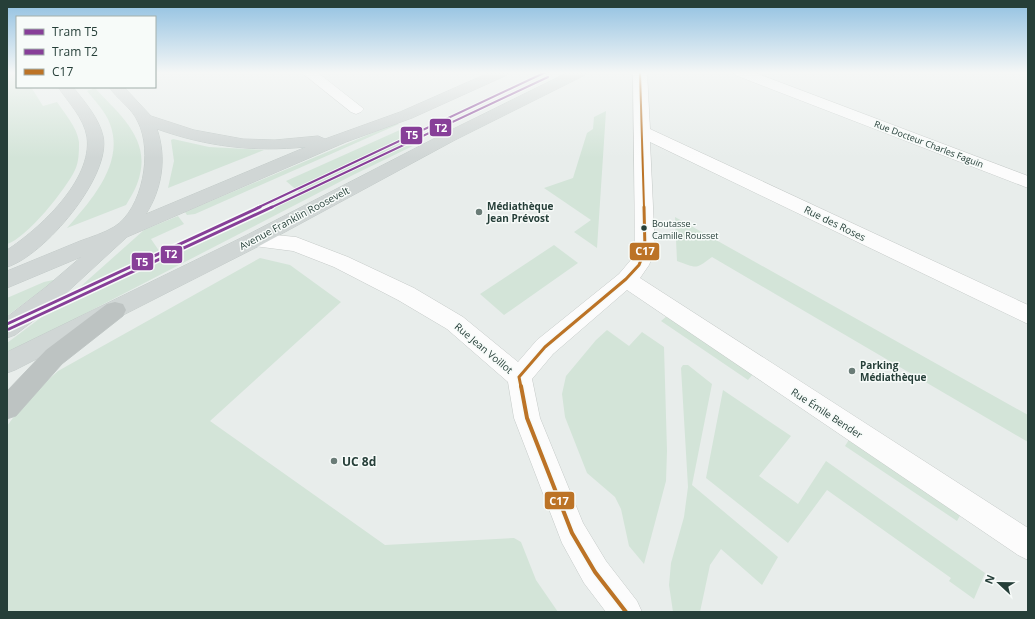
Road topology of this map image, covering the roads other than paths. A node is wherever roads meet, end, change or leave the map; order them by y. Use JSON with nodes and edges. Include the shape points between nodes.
{"nodes":[{"id":1,"x":75,"y":101,"type":"edge"},
{"id":2,"x":129,"y":101,"type":"edge"},
{"id":3,"x":344,"y":101,"type":"edge"},
{"id":4,"x":438,"y":101,"type":"edge"},
{"id":5,"x":522,"y":101,"type":"edge"},
{"id":6,"x":639,"y":101,"type":"edge"},
{"id":7,"x":816,"y":101,"type":"edge"},
{"id":8,"x":356,"y":110,"type":"dead end"},
{"id":9,"x":146,"y":120,"type":"junction"},
{"id":10,"x":643,"y":132,"type":"junction"},
{"id":11,"x":340,"y":139,"type":"junction"},
{"id":12,"x":1028,"y":182,"type":"edge"},
{"id":13,"x":122,"y":231,"type":"junction"},
{"id":14,"x":254,"y":240,"type":"junction"},
{"id":15,"x":7,"y":260,"type":"edge"},
{"id":16,"x":626,"y":279,"type":"junction"},
{"id":17,"x":7,"y":280,"type":"edge"},
{"id":18,"x":115,"y":310,"type":"junction"},
{"id":19,"x":1028,"y":315,"type":"edge"},
{"id":20,"x":7,"y":329,"type":"edge"},
{"id":21,"x":7,"y":362,"type":"edge"},
{"id":22,"x":519,"y":377,"type":"junction"},
{"id":23,"x":7,"y":408,"type":"edge"},
{"id":24,"x":1028,"y":545,"type":"edge"},
{"id":25,"x":626,"y":612,"type":"edge"}],
"edges":[{"from":1,"to":15,"type":"main road","via":[[88,120],[95,138],[95,160],[80,189],[57,218],[30,244]]},
{"from":2,"to":9,"type":"main road"},
{"from":3,"to":8,"type":"street"},
{"from":4,"to":11,"type":"main road"},
{"from":5,"to":14,"type":"main road","name":"Avenue Franklin Roosevelt"},
{"from":6,"to":10,"type":"street"},
{"from":7,"to":12,"type":"street","name":"Rue Docteur Charles Faguin"},
{"from":9,"to":11,"type":"main road","via":[[186,133],[233,143],[287,144]]},
{"from":9,"to":13,"type":"main road","via":[[153,144],[153,174],[143,204]]},
{"from":10,"to":16,"type":"street","via":[[645,250],[638,265]]},
{"from":10,"to":19,"type":"street","name":"Rue des Roses"},
{"from":11,"to":13,"type":"main road"},
{"from":13,"to":17,"type":"main road"},
{"from":13,"to":20,"type":"main road","via":[[71,279]]},
{"from":14,"to":18,"type":"main road","name":"Avenue Franklin Roosevelt"},
{"from":14,"to":22,"type":"street","name":"Rue Jean Voillot","via":[[296,244],[406,294],[456,323]]},
{"from":16,"to":22,"type":"street","via":[[545,347]]},
{"from":16,"to":24,"type":"street","name":"Rue Émile Bender"},
{"from":18,"to":21,"type":"main road","name":"Avenue Franklin Roosevelt"},
{"from":18,"to":23,"type":"highway","via":[[54,357]]},
{"from":22,"to":25,"type":"street","name":"Rue Jean Voillot","via":[[527,418],[572,533],[595,572]]}]}
